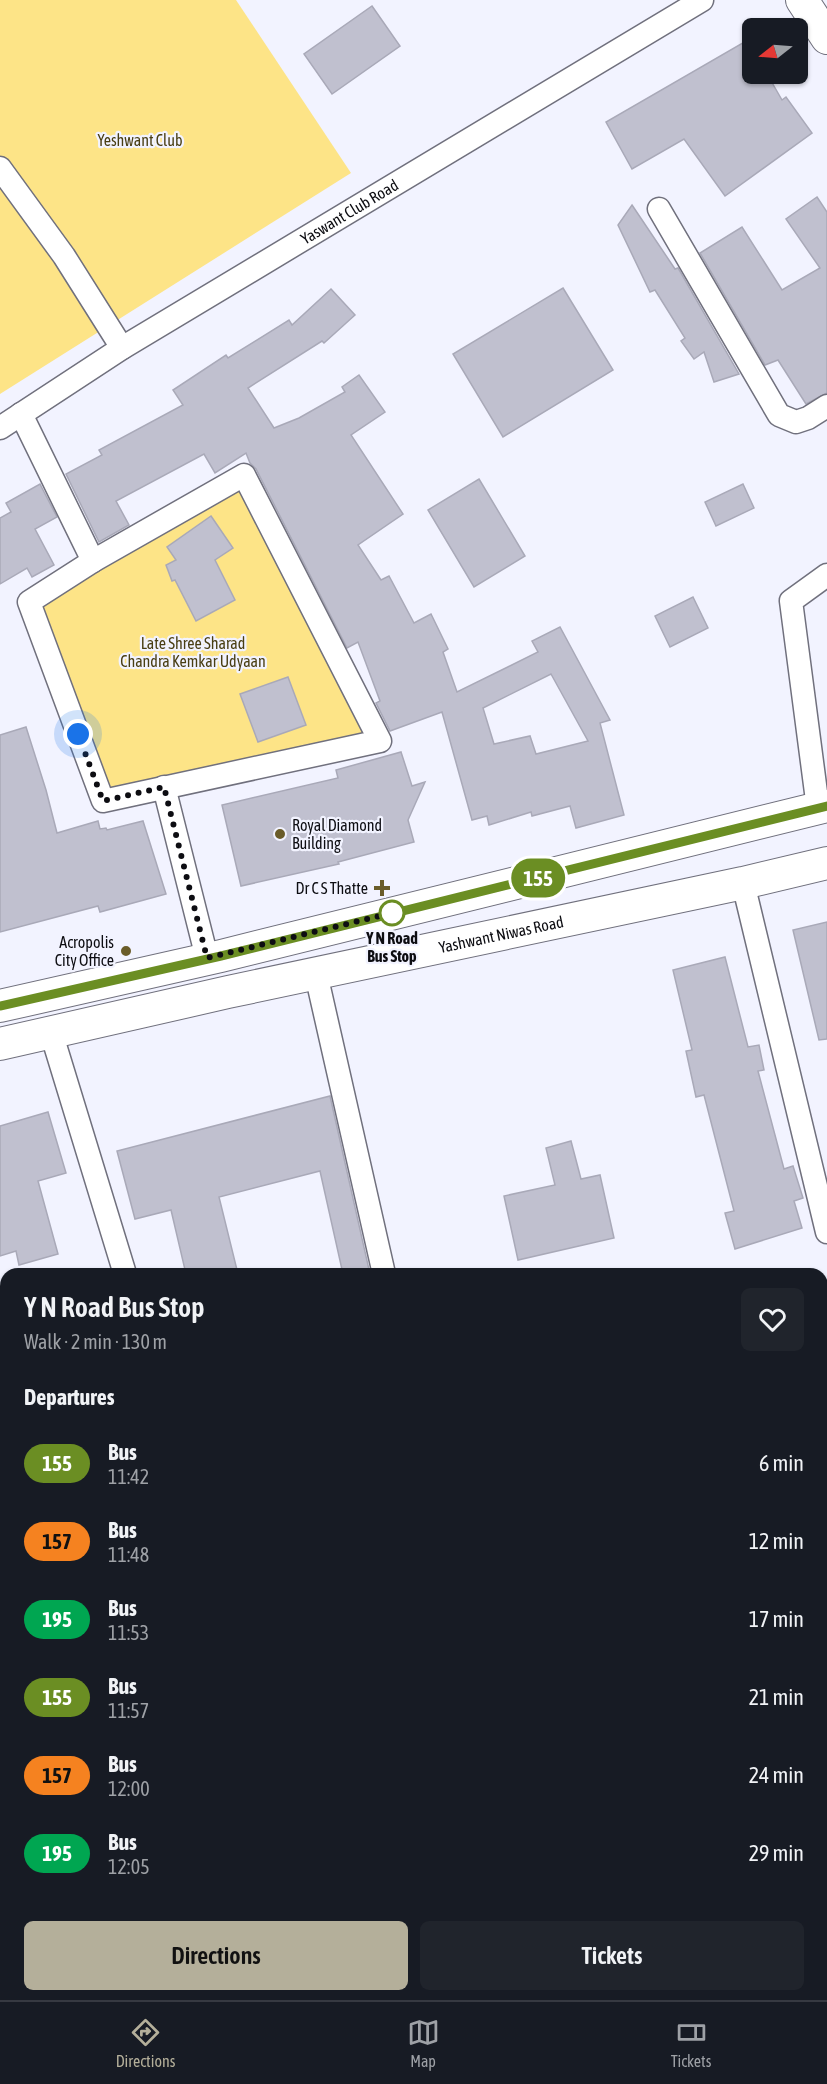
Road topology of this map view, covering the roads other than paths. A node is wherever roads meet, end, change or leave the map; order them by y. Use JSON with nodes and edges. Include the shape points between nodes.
{"nodes":[{"id":1,"x":702,"y":0,"type":"edge"},
{"id":2,"x":802,"y":0,"type":"edge"},
{"id":3,"x":827,"y":38,"type":"edge"},
{"id":4,"x":0,"y":168,"type":"edge"},
{"id":5,"x":659,"y":209,"type":"dead end"},
{"id":6,"x":122,"y":348,"type":"junction"},
{"id":7,"x":827,"y":406,"type":"edge"},
{"id":8,"x":21,"y":414,"type":"junction"},
{"id":9,"x":0,"y":428,"type":"edge"},
{"id":10,"x":93,"y":561,"type":"junction"},
{"id":11,"x":827,"y":574,"type":"edge"},
{"id":12,"x":164,"y":787,"type":"junction"},
{"id":13,"x":822,"y":807,"type":"edge"},
{"id":14,"x":827,"y":863,"type":"edge"},
{"id":15,"x":743,"y":883,"type":"junction"},
{"id":16,"x":207,"y":958,"type":"junction"},
{"id":17,"x":316,"y":974,"type":"junction"},
{"id":18,"x":0,"y":1006,"type":"edge"},
{"id":19,"x":51,"y":1032,"type":"junction"},
{"id":20,"x":0,"y":1044,"type":"edge"},
{"id":21,"x":827,"y":1232,"type":"edge"},
{"id":22,"x":123,"y":1268,"type":"edge"},
{"id":23,"x":383,"y":1268,"type":"edge"}],
"edges":[{"from":1,"to":6,"type":"street","name":"Yaswant Club Road"},
{"from":2,"to":3,"type":"main road"},
{"from":4,"to":6,"type":"street","via":[[64,256]]},
{"from":5,"to":7,"type":"street","via":[[779,415],[796,422]]},
{"from":6,"to":8,"type":"street","name":"Yaswant Club Road"},
{"from":8,"to":9,"type":"street","name":"Yaswant Club Road"},
{"from":8,"to":10,"type":"street"},
{"from":10,"to":12,"type":"street","via":[[29,602],[103,801]]},
{"from":10,"to":12,"type":"street","via":[[244,475],[380,741]]},
{"from":11,"to":13,"type":"street","via":[[791,601]]},
{"from":12,"to":16,"type":"street"},
{"from":13,"to":16,"type":"main road"},
{"from":14,"to":15,"type":"main road","name":"Yashwant Niwas Road"},
{"from":15,"to":17,"type":"main road","name":"Yashwant Niwas Road"},
{"from":15,"to":21,"type":"street"},
{"from":16,"to":18,"type":"main road"},
{"from":17,"to":19,"type":"main road","name":"Yashwant Niwas Road"},
{"from":17,"to":23,"type":"street"},
{"from":19,"to":20,"type":"main road","name":"Yashwant Niwas Road"},
{"from":19,"to":22,"type":"street"}]}
